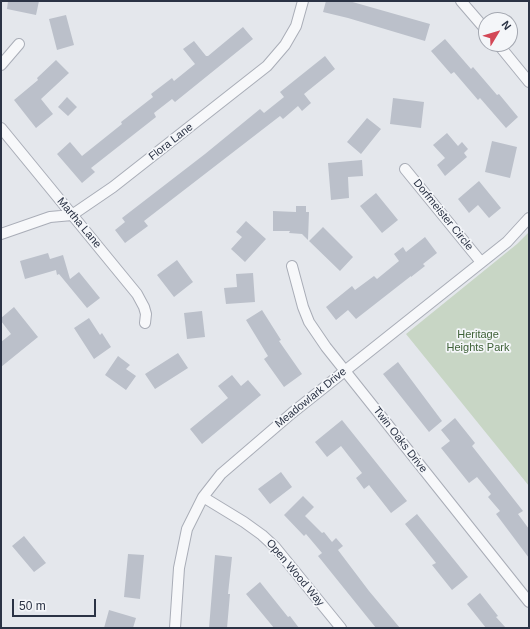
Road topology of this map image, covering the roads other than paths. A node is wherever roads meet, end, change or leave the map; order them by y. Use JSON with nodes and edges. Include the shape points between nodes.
{"nodes":[{"id":1,"x":302,"y":1,"type":"edge"},
{"id":2,"x":461,"y":1,"type":"edge"},
{"id":3,"x":478,"y":21,"type":"edge"},
{"id":4,"x":19,"y":44,"type":"dead end"},
{"id":5,"x":505,"y":52,"type":"edge"},
{"id":6,"x":1,"y":65,"type":"edge"},
{"id":7,"x":529,"y":82,"type":"edge"},
{"id":8,"x":1,"y":128,"type":"edge"},
{"id":9,"x":405,"y":169,"type":"dead end"},
{"id":10,"x":72,"y":215,"type":"junction"},
{"id":11,"x":529,"y":218,"type":"edge"},
{"id":12,"x":1,"y":234,"type":"edge"},
{"id":13,"x":481,"y":262,"type":"junction"},
{"id":14,"x":292,"y":266,"type":"dead end"},
{"id":15,"x":145,"y":323,"type":"dead end"},
{"id":16,"x":345,"y":371,"type":"junction"},
{"id":17,"x":203,"y":497,"type":"junction"},
{"id":18,"x":529,"y":602,"type":"edge"},
{"id":19,"x":175,"y":628,"type":"edge"},
{"id":20,"x":341,"y":628,"type":"edge"}],
"edges":[{"from":1,"to":10,"type":"street","name":"Flora Lane","via":[[296,26],[267,66],[113,187]]},
{"from":2,"to":3,"type":"street"},
{"from":4,"to":6,"type":"street"},
{"from":5,"to":7,"type":"street"},
{"from":8,"to":10,"type":"street","name":"Martha Lane"},
{"from":9,"to":13,"type":"street","name":"Dorfmeister Circle"},
{"from":10,"to":12,"type":"street","name":"Flora Lane","via":[[50,217]]},
{"from":10,"to":15,"type":"street","name":"Martha Lane","via":[[137,294],[146,314]]},
{"from":11,"to":13,"type":"street","name":"Meadowlark Drive","via":[[507,242]]},
{"from":13,"to":16,"type":"street","name":"Meadowlark Drive"},
{"from":14,"to":16,"type":"street","name":"Twin Oaks Drive","via":[[309,322]]},
{"from":16,"to":17,"type":"street","name":"Meadowlark Drive","via":[[225,469]]},
{"from":16,"to":18,"type":"street","name":"Twin Oaks Drive"},
{"from":17,"to":19,"type":"street","name":"Meadowlark Drive","via":[[187,530],[180,568]]},
{"from":17,"to":20,"type":"street","name":"Open Wood Way","via":[[244,522],[275,547]]}]}
